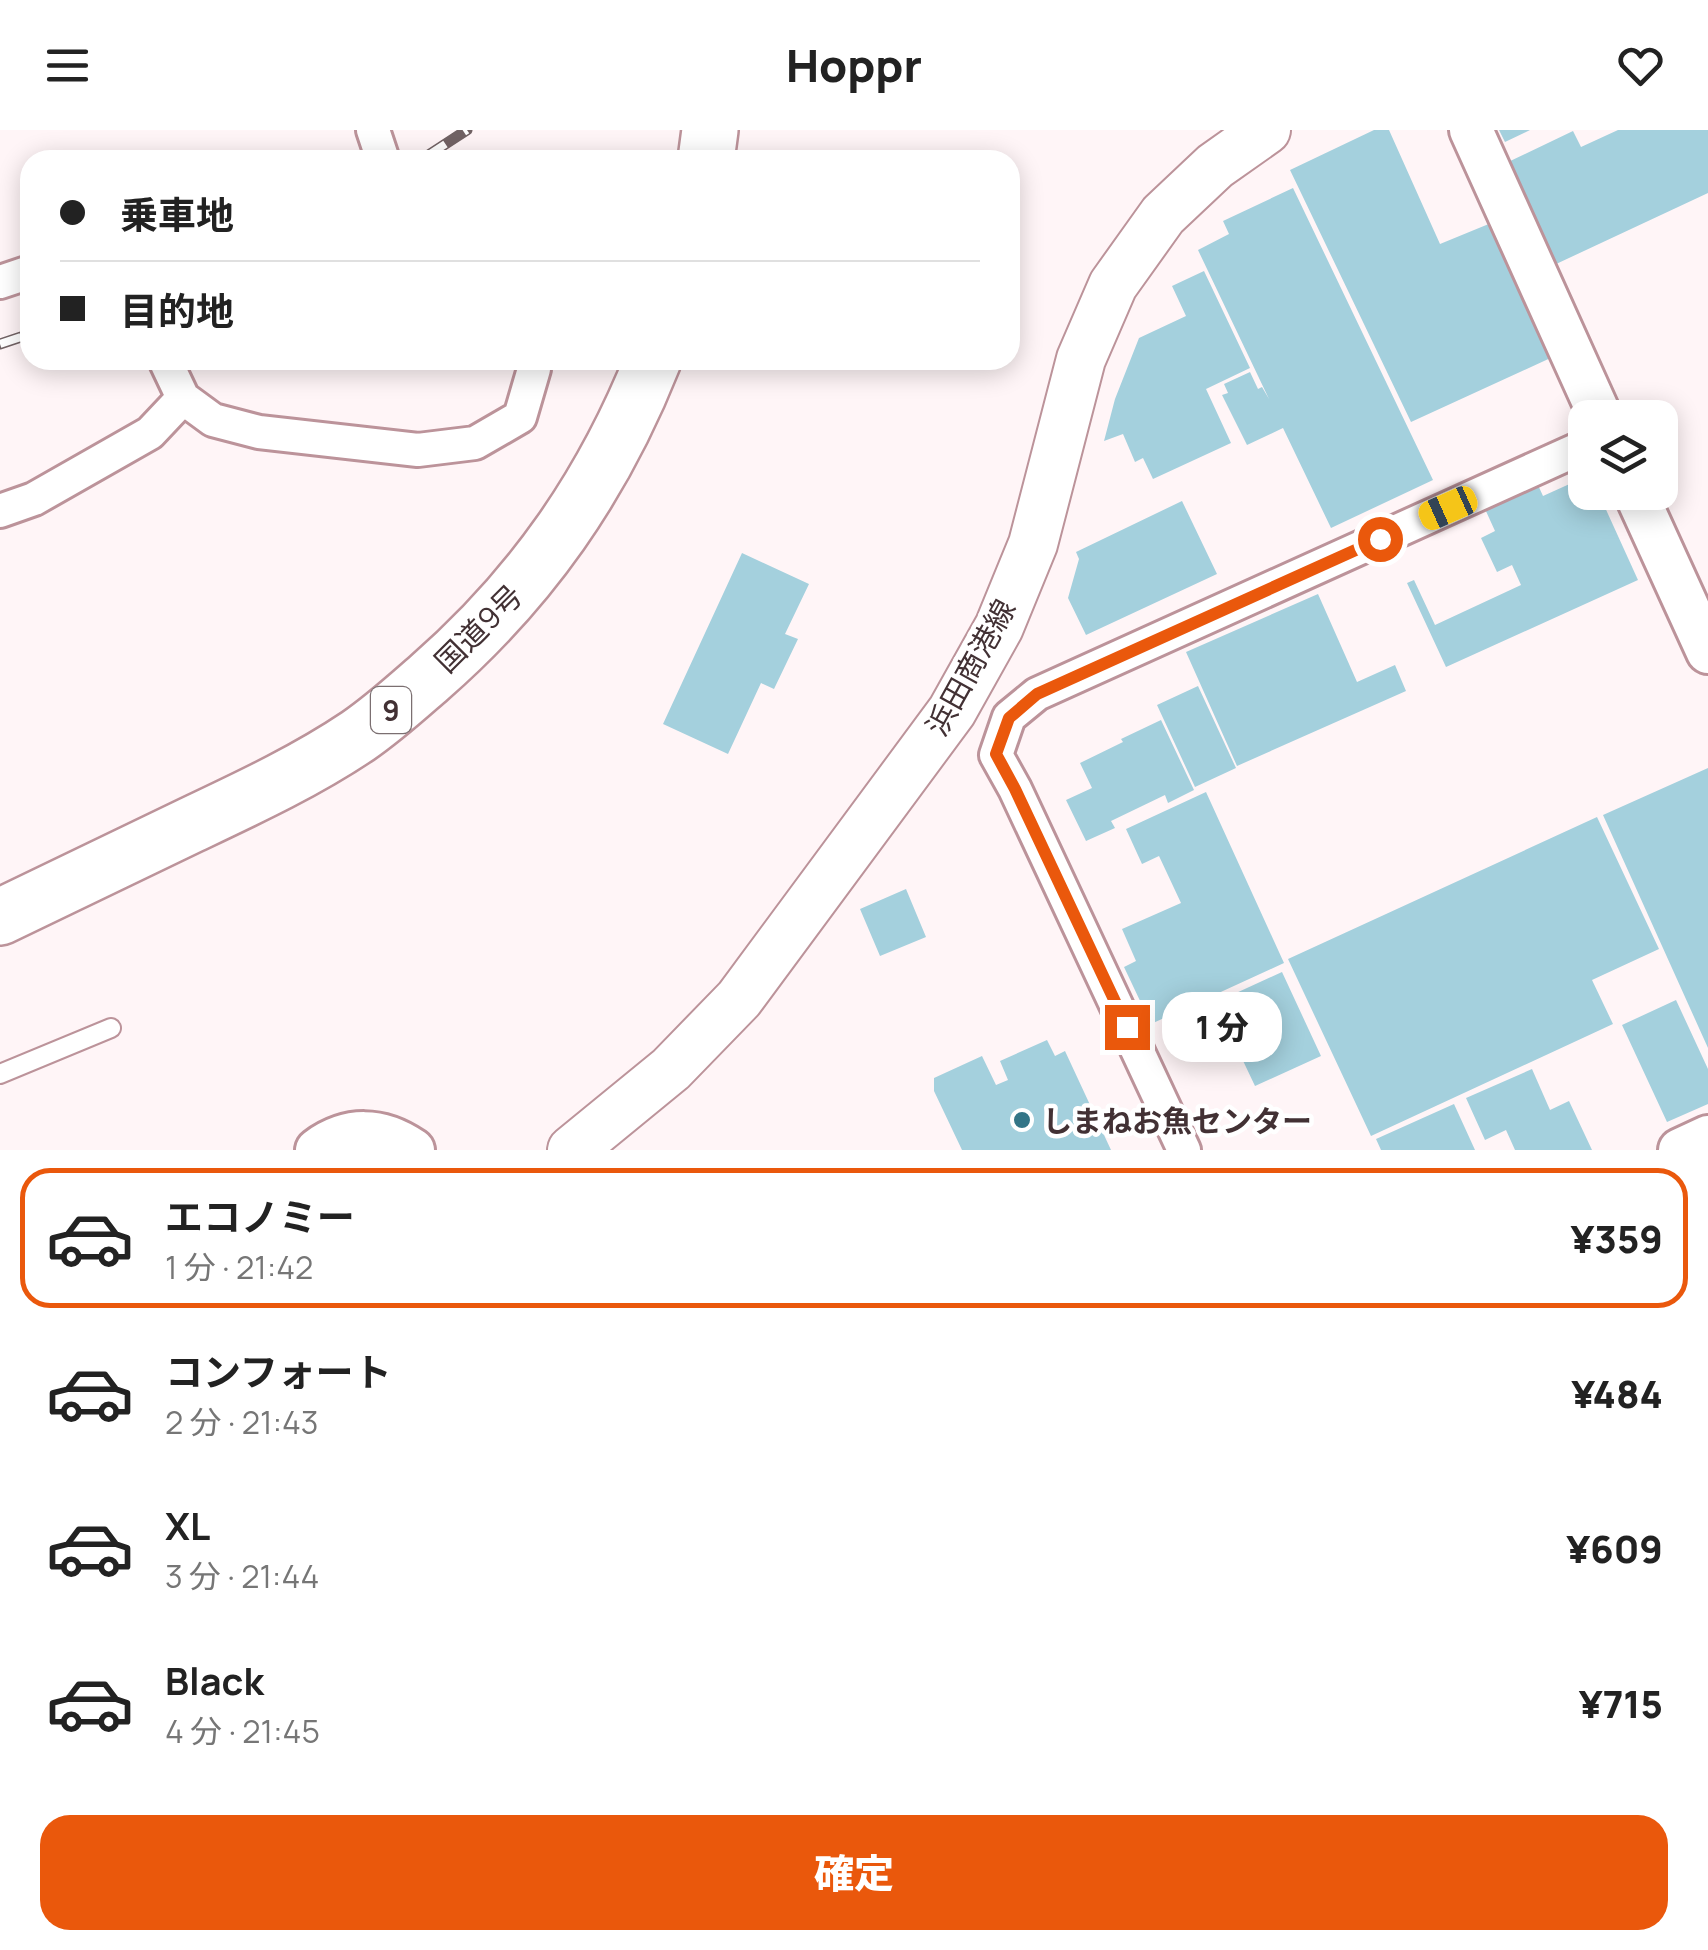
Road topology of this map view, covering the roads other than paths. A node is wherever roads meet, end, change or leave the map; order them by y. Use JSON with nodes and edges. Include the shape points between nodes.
{"nodes":[{"id":1,"x":1266,"y":130,"type":"edge"},
{"id":2,"x":1471,"y":130,"type":"edge"},
{"id":3,"x":169,"y":370,"type":"edge"},
{"id":4,"x":533,"y":370,"type":"edge"},
{"id":5,"x":649,"y":370,"type":"edge"},
{"id":6,"x":182,"y":398,"type":"junction"},
{"id":7,"x":1593,"y":400,"type":"edge"},
{"id":8,"x":1568,"y":454,"type":"edge"},
{"id":9,"x":1643,"y":510,"type":"edge"},
{"id":10,"x":0,"y":512,"type":"edge"},
{"id":11,"x":1708,"y":652,"type":"edge"},
{"id":12,"x":0,"y":917,"type":"edge"},
{"id":13,"x":111,"y":1028,"type":"dead end"},
{"id":14,"x":0,"y":1074,"type":"edge"},
{"id":15,"x":1708,"y":1137,"type":"edge"},
{"id":16,"x":317,"y":1150,"type":"edge"},
{"id":17,"x":413,"y":1150,"type":"edge"},
{"id":18,"x":572,"y":1150,"type":"edge"},
{"id":19,"x":1184,"y":1150,"type":"edge"},
{"id":20,"x":1680,"y":1150,"type":"edge"}],
"edges":[{"from":1,"to":18,"type":"main road","name":"浜田商港線","via":[[1214,166],[1163,215],[1112,284],[1081,360],[1033,544],[952,711],[739,999],[671,1068]]},
{"from":2,"to":7,"type":"street"},
{"from":3,"to":6,"type":"street"},
{"from":4,"to":6,"type":"street","via":[[520,417],[475,443],[418,450],[259,432],[213,420]]},
{"from":5,"to":12,"type":"highway","name":"国道9号","number":"9","via":[[594,484],[564,529],[498,612],[409,696],[292,775]]},
{"from":6,"to":10,"type":"street","via":[[150,433]]},
{"from":8,"to":19,"type":"street","via":[[1037,694],[1009,718],[996,754]]},
{"from":9,"to":11,"type":"street"},
{"from":13,"to":14,"type":"lane"},
{"from":15,"to":20,"type":"street"},
{"from":16,"to":17,"type":"street","via":[[363,1132],[400,1140]]}]}
